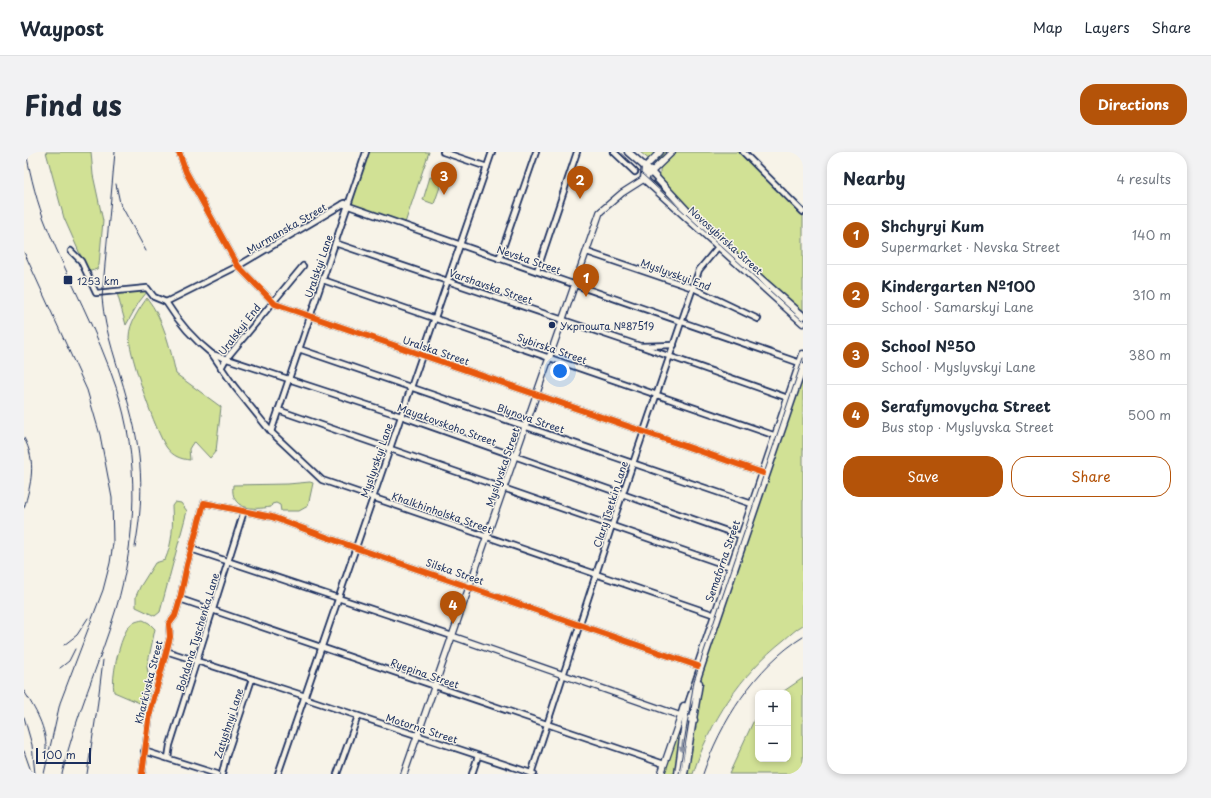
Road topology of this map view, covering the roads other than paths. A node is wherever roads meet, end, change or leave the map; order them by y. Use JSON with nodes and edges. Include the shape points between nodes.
{"nodes":[{"id":1,"x":179,"y":152,"type":"edge"},
{"id":2,"x":366,"y":152,"type":"edge"},
{"id":3,"x":443,"y":152,"type":"edge"},
{"id":4,"x":492,"y":152,"type":"edge"},
{"id":5,"x":536,"y":152,"type":"edge"},
{"id":6,"x":577,"y":152,"type":"edge"},
{"id":7,"x":614,"y":152,"type":"edge"},
{"id":8,"x":628,"y":152,"type":"edge"},
{"id":9,"x":660,"y":152,"type":"edge"},
{"id":10,"x":672,"y":152,"type":"edge"},
{"id":11,"x":743,"y":152,"type":"edge"},
{"id":12,"x":449,"y":153,"type":"edge"},
{"id":13,"x":486,"y":167,"type":"junction"},
{"id":14,"x":645,"y":167,"type":"junction"},
{"id":15,"x":635,"y":172,"type":"dead end"},
{"id":16,"x":653,"y":174,"type":"junction"},
{"id":17,"x":644,"y":179,"type":"junction"},
{"id":18,"x":672,"y":196,"type":"junction"},
{"id":19,"x":667,"y":200,"type":"junction"},
{"id":20,"x":345,"y":205,"type":"junction"},
{"id":21,"x":803,"y":212,"type":"edge"},
{"id":22,"x":335,"y":243,"type":"junction"},
{"id":23,"x":460,"y":245,"type":"junction"},
{"id":24,"x":718,"y":246,"type":"junction"},
{"id":25,"x":71,"y":251,"type":"dead end"},
{"id":26,"x":586,"y":252,"type":"junction"},
{"id":27,"x":499,"y":258,"type":"junction"},
{"id":28,"x":238,"y":266,"type":"junction"},
{"id":29,"x":304,"y":266,"type":"dead end"},
{"id":30,"x":537,"y":272,"type":"junction"},
{"id":31,"x":323,"y":280,"type":"junction"},
{"id":32,"x":448,"y":280,"type":"junction"},
{"id":33,"x":575,"y":285,"type":"junction"},
{"id":34,"x":693,"y":288,"type":"junction"},
{"id":35,"x":166,"y":302,"type":"junction"},
{"id":36,"x":272,"y":302,"type":"junction"},
{"id":37,"x":803,"y":316,"type":"edge"},
{"id":38,"x":310,"y":317,"type":"junction"},
{"id":39,"x":435,"y":318,"type":"junction"},
{"id":40,"x":758,"y":319,"type":"dead end"},
{"id":41,"x":563,"y":320,"type":"junction"},
{"id":42,"x":682,"y":322,"type":"junction"},
{"id":43,"x":803,"y":323,"type":"edge"},
{"id":44,"x":674,"y":345,"type":"junction"},
{"id":45,"x":640,"y":346,"type":"junction"},
{"id":46,"x":299,"y":350,"type":"junction"},
{"id":47,"x":212,"y":354,"type":"junction"},
{"id":48,"x":803,"y":354,"type":"edge"},
{"id":49,"x":422,"y":356,"type":"junction"},
{"id":50,"x":550,"y":357,"type":"junction"},
{"id":51,"x":669,"y":357,"type":"junction"},
{"id":52,"x":226,"y":359,"type":"junction"},
{"id":53,"x":801,"y":365,"type":"edge"},
{"id":54,"x":221,"y":368,"type":"junction"},
{"id":55,"x":289,"y":379,"type":"junction"},
{"id":56,"x":411,"y":388,"type":"junction"},
{"id":57,"x":657,"y":394,"type":"junction"},
{"id":58,"x":536,"y":395,"type":"junction"},
{"id":59,"x":788,"y":398,"type":"junction"},
{"id":60,"x":278,"y":410,"type":"junction"},
{"id":61,"x":401,"y":416,"type":"junction"},
{"id":62,"x":526,"y":426,"type":"junction"},
{"id":63,"x":271,"y":432,"type":"junction"},
{"id":64,"x":644,"y":432,"type":"junction"},
{"id":65,"x":776,"y":436,"type":"junction"},
{"id":66,"x":390,"y":448,"type":"junction"},
{"id":67,"x":515,"y":457,"type":"junction"},
{"id":68,"x":633,"y":463,"type":"junction"},
{"id":69,"x":763,"y":473,"type":"junction"},
{"id":70,"x":504,"y":488,"type":"junction"},
{"id":71,"x":622,"y":495,"type":"junction"},
{"id":72,"x":373,"y":498,"type":"junction"},
{"id":73,"x":204,"y":504,"type":"joint"},
{"id":74,"x":754,"y":505,"type":"junction"},
{"id":75,"x":244,"y":511,"type":"junction"},
{"id":76,"x":612,"y":525,"type":"junction"},
{"id":77,"x":741,"y":536,"type":"junction"},
{"id":78,"x":487,"y":537,"type":"junction"},
{"id":79,"x":356,"y":548,"type":"junction"},
{"id":80,"x":191,"y":549,"type":"junction"},
{"id":81,"x":229,"y":561,"type":"junction"},
{"id":82,"x":731,"y":567,"type":"junction"},
{"id":83,"x":597,"y":574,"type":"junction"},
{"id":84,"x":470,"y":586,"type":"junction"},
{"id":85,"x":339,"y":598,"type":"junction"},
{"id":86,"x":180,"y":599,"type":"junction"},
{"id":87,"x":212,"y":610,"type":"junction"},
{"id":88,"x":715,"y":615,"type":"junction"},
{"id":89,"x":581,"y":625,"type":"junction"},
{"id":90,"x":452,"y":636,"type":"junction"},
{"id":91,"x":322,"y":647,"type":"junction"},
{"id":92,"x":166,"y":651,"type":"junction"},
{"id":93,"x":706,"y":656,"type":"junction"},
{"id":94,"x":198,"y":661,"type":"junction"},
{"id":95,"x":698,"y":666,"type":"junction"},
{"id":96,"x":565,"y":675,"type":"junction"},
{"id":97,"x":252,"y":678,"type":"junction"},
{"id":98,"x":435,"y":686,"type":"junction"},
{"id":99,"x":305,"y":697,"type":"junction"},
{"id":100,"x":358,"y":716,"type":"junction"},
{"id":101,"x":683,"y":717,"type":"junction"},
{"id":102,"x":694,"y":720,"type":"junction"},
{"id":103,"x":548,"y":724,"type":"junction"},
{"id":104,"x":418,"y":736,"type":"junction"},
{"id":105,"x":144,"y":750,"type":"junction"},
{"id":106,"x":478,"y":756,"type":"junction"},
{"id":107,"x":168,"y":758,"type":"junction"},
{"id":108,"x":664,"y":764,"type":"junction"},
{"id":109,"x":142,"y":774,"type":"edge"},
{"id":110,"x":217,"y":774,"type":"edge"},
{"id":111,"x":222,"y":774,"type":"edge"},
{"id":112,"x":278,"y":774,"type":"edge"},
{"id":113,"x":337,"y":774,"type":"edge"},
{"id":114,"x":404,"y":774,"type":"edge"},
{"id":115,"x":472,"y":774,"type":"edge"},
{"id":116,"x":532,"y":774,"type":"edge"},
{"id":117,"x":661,"y":774,"type":"edge"},
{"id":118,"x":678,"y":774,"type":"edge"},
{"id":119,"x":684,"y":774,"type":"edge"}],
"edges":[{"from":1,"to":28,"type":"street","name":"Uralska Street","via":[[186,172]]},
{"from":2,"to":20,"type":"street","name":"Murmanska Street","via":[[350,201]]},
{"from":3,"to":12,"type":"street"},
{"from":4,"to":13,"type":"street","name":"Myslyvskyi Lane"},
{"from":5,"to":27,"type":"street"},
{"from":6,"to":30,"type":"street"},
{"from":7,"to":15,"type":"street"},
{"from":8,"to":14,"type":"main road","name":"Novosybirska Street"},
{"from":9,"to":14,"type":"street"},
{"from":10,"to":16,"type":"street","name":"Myslyvska Street"},
{"from":11,"to":21,"type":"street"},
{"from":12,"to":13,"type":"street"},
{"from":13,"to":23,"type":"street","name":"Myslyvskyi Lane"},
{"from":14,"to":16,"type":"main road","name":"Novosybirska Street"},
{"from":14,"to":17,"type":"main road"},
{"from":16,"to":17,"type":"street","name":"Myslyvska Street"},
{"from":16,"to":18,"type":"main road","name":"Novosybirska Street"},
{"from":17,"to":19,"type":"main road","name":"Novosybirska Street"},
{"from":17,"to":26,"type":"street","name":"Myslyvska Street","via":[[602,209]]},
{"from":18,"to":19,"type":"main road"},
{"from":18,"to":37,"type":"main road","name":"Novosybirska Street"},
{"from":19,"to":24,"type":"main road","name":"Novosybirska Street"},
{"from":20,"to":22,"type":"street","name":"Uralskyi Lane"},
{"from":20,"to":23,"type":"street","name":"Nevska Street"},
{"from":20,"to":28,"type":"street","name":"Murmanska Street"},
{"from":22,"to":31,"type":"street","name":"Uralskyi Lane"},
{"from":22,"to":32,"type":"street","name":"Varshavska Street"},
{"from":23,"to":27,"type":"street","name":"Nevska Street"},
{"from":23,"to":32,"type":"street","name":"Myslyvskyi Lane"},
{"from":24,"to":34,"type":"street","name":"Clary Tsetkin Lane","via":[[701,267]]},
{"from":24,"to":43,"type":"main road","name":"Novosybirska Street"},
{"from":25,"to":35,"type":"street","via":[[81,260],[96,293],[147,288],[154,298]]},
{"from":26,"to":33,"type":"street","name":"Myslyvska Street"},
{"from":26,"to":34,"type":"street","name":"Myslyvskyi End"},
{"from":27,"to":30,"type":"street","name":"Nevska Street"},
{"from":28,"to":35,"type":"street","name":"Murmanska Street"},
{"from":28,"to":36,"type":"street","name":"Uralska Street"},
{"from":29,"to":36,"type":"street","name":"Uralskyi End"},
{"from":30,"to":33,"type":"street","name":"Nevska Street"},
{"from":31,"to":38,"type":"street","name":"Uralskyi Lane"},
{"from":31,"to":39,"type":"street","name":"Sybirska Street"},
{"from":32,"to":39,"type":"street","name":"Myslyvskyi Lane"},
{"from":32,"to":41,"type":"street","name":"Varshavska Street"},
{"from":33,"to":41,"type":"street","name":"Myslyvska Street"},
{"from":33,"to":42,"type":"street","name":"Nevska Street"},
{"from":34,"to":40,"type":"street","name":"Myslyvskyi End"},
{"from":34,"to":42,"type":"street","name":"Clary Tsetkin Lane"},
{"from":35,"to":47,"type":"street","name":"Mayakovskoho Street","via":[[196,341]]},
{"from":36,"to":38,"type":"street","name":"Uralska Street"},
{"from":36,"to":52,"type":"street","name":"Uralskyi End"},
{"from":38,"to":46,"type":"street","name":"Uralskyi Lane"},
{"from":38,"to":49,"type":"street","name":"Uralska Street"},
{"from":39,"to":49,"type":"street","name":"Myslyvskyi Lane"},
{"from":39,"to":50,"type":"street","name":"Sybirska Street"},
{"from":41,"to":45,"type":"street","name":"Varshavska Street"},
{"from":41,"to":50,"type":"street","name":"Myslyvska Street"},
{"from":42,"to":44,"type":"street","name":"Clary Tsetkin Lane"},
{"from":42,"to":53,"type":"street","name":"Nevska Street"},
{"from":44,"to":45,"type":"street","name":"Varshavska Street"},
{"from":44,"to":51,"type":"street","name":"Clary Tsetkin Lane"},
{"from":45,"to":51,"type":"street","name":"Varshavska Street"},
{"from":46,"to":55,"type":"street","name":"Uralskyi Lane"},
{"from":46,"to":56,"type":"street","name":"Blynova Street"},
{"from":47,"to":52,"type":"street","name":"Mayakovskoho Street"},
{"from":47,"to":54,"type":"street","name":"Khalkhinholska Street"},
{"from":48,"to":53,"type":"main road","name":"Semaforna Street"},
{"from":49,"to":56,"type":"street","name":"Myslyvskyi Lane"},
{"from":49,"to":58,"type":"street","name":"Uralska Street"},
{"from":50,"to":57,"type":"street","name":"Sybirska Street"},
{"from":50,"to":58,"type":"street","name":"Myslyvska Street"},
{"from":51,"to":57,"type":"street","name":"Clary Tsetkin Lane"},
{"from":51,"to":59,"type":"street","name":"Varshavska Street"},
{"from":52,"to":54,"type":"street","name":"Uralskyi End"},
{"from":52,"to":55,"type":"street","name":"Mayakovskoho Street"},
{"from":53,"to":59,"type":"main road","name":"Semaforna Street"},
{"from":53,"to":74,"type":"main road","name":"Semaforna Street"},
{"from":54,"to":63,"type":"street","name":"Khalkhinholska Street"},
{"from":55,"to":60,"type":"street","name":"Uralskyi Lane"},
{"from":55,"to":61,"type":"street","name":"Mayakovskoho Street"},
{"from":56,"to":61,"type":"street","name":"Myslyvskyi Lane"},
{"from":56,"to":62,"type":"street","name":"Blynova Street"},
{"from":57,"to":64,"type":"street","name":"Clary Tsetkin Lane"},
{"from":57,"to":65,"type":"street","name":"Sybirska Street"},
{"from":58,"to":62,"type":"street","name":"Myslyvska Street"},
{"from":58,"to":64,"type":"street","name":"Uralska Street"},
{"from":59,"to":65,"type":"main road","name":"Semaforna Street"},
{"from":60,"to":63,"type":"street","name":"Uralskyi Lane"},
{"from":60,"to":66,"type":"street"},
{"from":61,"to":66,"type":"street","name":"Myslyvskyi Lane"},
{"from":61,"to":67,"type":"street","name":"Mayakovskoho Street"},
{"from":62,"to":67,"type":"street","name":"Myslyvska Street"},
{"from":62,"to":68,"type":"street","name":"Blynova Street"},
{"from":63,"to":72,"type":"street","name":"Khalkhinholska Street","via":[[322,480]]},
{"from":64,"to":68,"type":"street","name":"Clary Tsetkin Lane"},
{"from":64,"to":69,"type":"street","name":"Uralska Street"},
{"from":65,"to":69,"type":"main road","name":"Semaforna Street"},
{"from":66,"to":70,"type":"street"},
{"from":66,"to":72,"type":"street","name":"Myslyvskyi Lane"},
{"from":67,"to":70,"type":"street","name":"Myslyvska Street"},
{"from":67,"to":71,"type":"street","name":"Mayakovskoho Street"},
{"from":68,"to":71,"type":"street","name":"Clary Tsetkin Lane"},
{"from":68,"to":74,"type":"street","name":"Blynova Street"},
{"from":69,"to":74,"type":"main road","name":"Semaforna Street"},
{"from":70,"to":76,"type":"street"},
{"from":70,"to":78,"type":"street","name":"Myslyvska Street"},
{"from":71,"to":76,"type":"street","name":"Clary Tsetkin Lane"},
{"from":71,"to":77,"type":"street","name":"Mayakovskoho Street"},
{"from":72,"to":78,"type":"street","name":"Khalkhinholska Street"},
{"from":72,"to":79,"type":"street","name":"Myslyvskyi Lane"},
{"from":73,"to":75,"type":"street","name":"Silska Street"},
{"from":73,"to":80,"type":"street","name":"Kharkivska Street"},
{"from":74,"to":77,"type":"main road","name":"Semaforna Street"},
{"from":74,"to":93,"type":"main road","name":"Semaforna Street"},
{"from":75,"to":79,"type":"street","name":"Silska Street","via":[[272,517]]},
{"from":75,"to":81,"type":"street","name":"Bohdana Tyschenka Lane"},
{"from":76,"to":82,"type":"street"},
{"from":76,"to":83,"type":"street","name":"Clary Tsetkin Lane"},
{"from":77,"to":82,"type":"main road","name":"Semaforna Street"},
{"from":78,"to":83,"type":"street","name":"Khalkhinholska Street"},
{"from":78,"to":84,"type":"street","name":"Myslyvska Street"},
{"from":79,"to":84,"type":"street","name":"Silska Street"},
{"from":79,"to":85,"type":"street","name":"Myslyvskyi Lane"},
{"from":80,"to":81,"type":"street"},
{"from":80,"to":86,"type":"street","name":"Kharkivska Street"},
{"from":81,"to":85,"type":"street"},
{"from":81,"to":87,"type":"street","name":"Bohdana Tyschenka Lane"},
{"from":82,"to":88,"type":"main road","name":"Semaforna Street"},
{"from":83,"to":88,"type":"street","name":"Khalkhinholska Street"},
{"from":83,"to":89,"type":"street","name":"Clary Tsetkin Lane"},
{"from":84,"to":89,"type":"street","name":"Silska Street"},
{"from":84,"to":90,"type":"street","name":"Myslyvska Street"},
{"from":85,"to":90,"type":"street"},
{"from":85,"to":91,"type":"street","name":"Myslyvskyi Lane"},
{"from":86,"to":87,"type":"street","name":"Ryepina Street"},
{"from":86,"to":92,"type":"street","name":"Kharkivska Street","via":[[175,616],[169,624],[170,637]]},
{"from":87,"to":91,"type":"street","name":"Ryepina Street"},
{"from":87,"to":94,"type":"street","name":"Bohdana Tyschenka Lane"},
{"from":88,"to":95,"type":"main road","name":"Semaforna Street"},
{"from":89,"to":95,"type":"street","name":"Silska Street"},
{"from":89,"to":96,"type":"street","name":"Clary Tsetkin Lane"},
{"from":90,"to":96,"type":"street"},
{"from":90,"to":98,"type":"street","name":"Myslyvska Street"},
{"from":91,"to":98,"type":"street","name":"Ryepina Street"},
{"from":91,"to":99,"type":"street","name":"Myslyvskyi Lane"},
{"from":92,"to":94,"type":"street","name":"Motorna Street"},
{"from":92,"to":105,"type":"street","name":"Kharkivska Street","via":[[150,713]]},
{"from":93,"to":101,"type":"main road","name":"Semaforna Street"},
{"from":93,"to":102,"type":"main road","name":"Semaforna Street","via":[[699,682]]},
{"from":94,"to":97,"type":"street","name":"Motorna Street"},
{"from":94,"to":107,"type":"street","name":"Bohdana Tyschenka Lane"},
{"from":95,"to":101,"type":"main road","name":"Semaforna Street"},
{"from":96,"to":101,"type":"street"},
{"from":96,"to":103,"type":"street","name":"Clary Tsetkin Lane"},
{"from":97,"to":99,"type":"street","name":"Motorna Street"},
{"from":97,"to":111,"type":"street","name":"Zatyshnyi Lane"},
{"from":98,"to":103,"type":"street","name":"Ryepina Street"},
{"from":98,"to":104,"type":"street","name":"Myslyvska Street"},
{"from":99,"to":100,"type":"street","name":"Motorna Street"},
{"from":99,"to":112,"type":"street","name":"Myslyvskyi Lane"},
{"from":100,"to":104,"type":"street","name":"Motorna Street"},
{"from":100,"to":113,"type":"street"},
{"from":101,"to":102,"type":"main road"},
{"from":101,"to":108,"type":"street","name":"Semaforna Street"},
{"from":101,"to":118,"type":"main road","one_way":true},
{"from":102,"to":119,"type":"main road","name":"Semaforna Street"},
{"from":103,"to":108,"type":"street","name":"Ryepina Street"},
{"from":103,"to":116,"type":"street","name":"Clary Tsetkin Lane"},
{"from":104,"to":106,"type":"street","name":"Motorna Street"},
{"from":104,"to":114,"type":"street","name":"Myslyvska Street"},
{"from":105,"to":107,"type":"street"},
{"from":105,"to":109,"type":"street","name":"Kharkivska Street"},
{"from":106,"to":115,"type":"street"},
{"from":106,"to":116,"type":"street","name":"Motorna Street"},
{"from":107,"to":110,"type":"street"},
{"from":108,"to":117,"type":"street","name":"Semaforna Street"}]}
